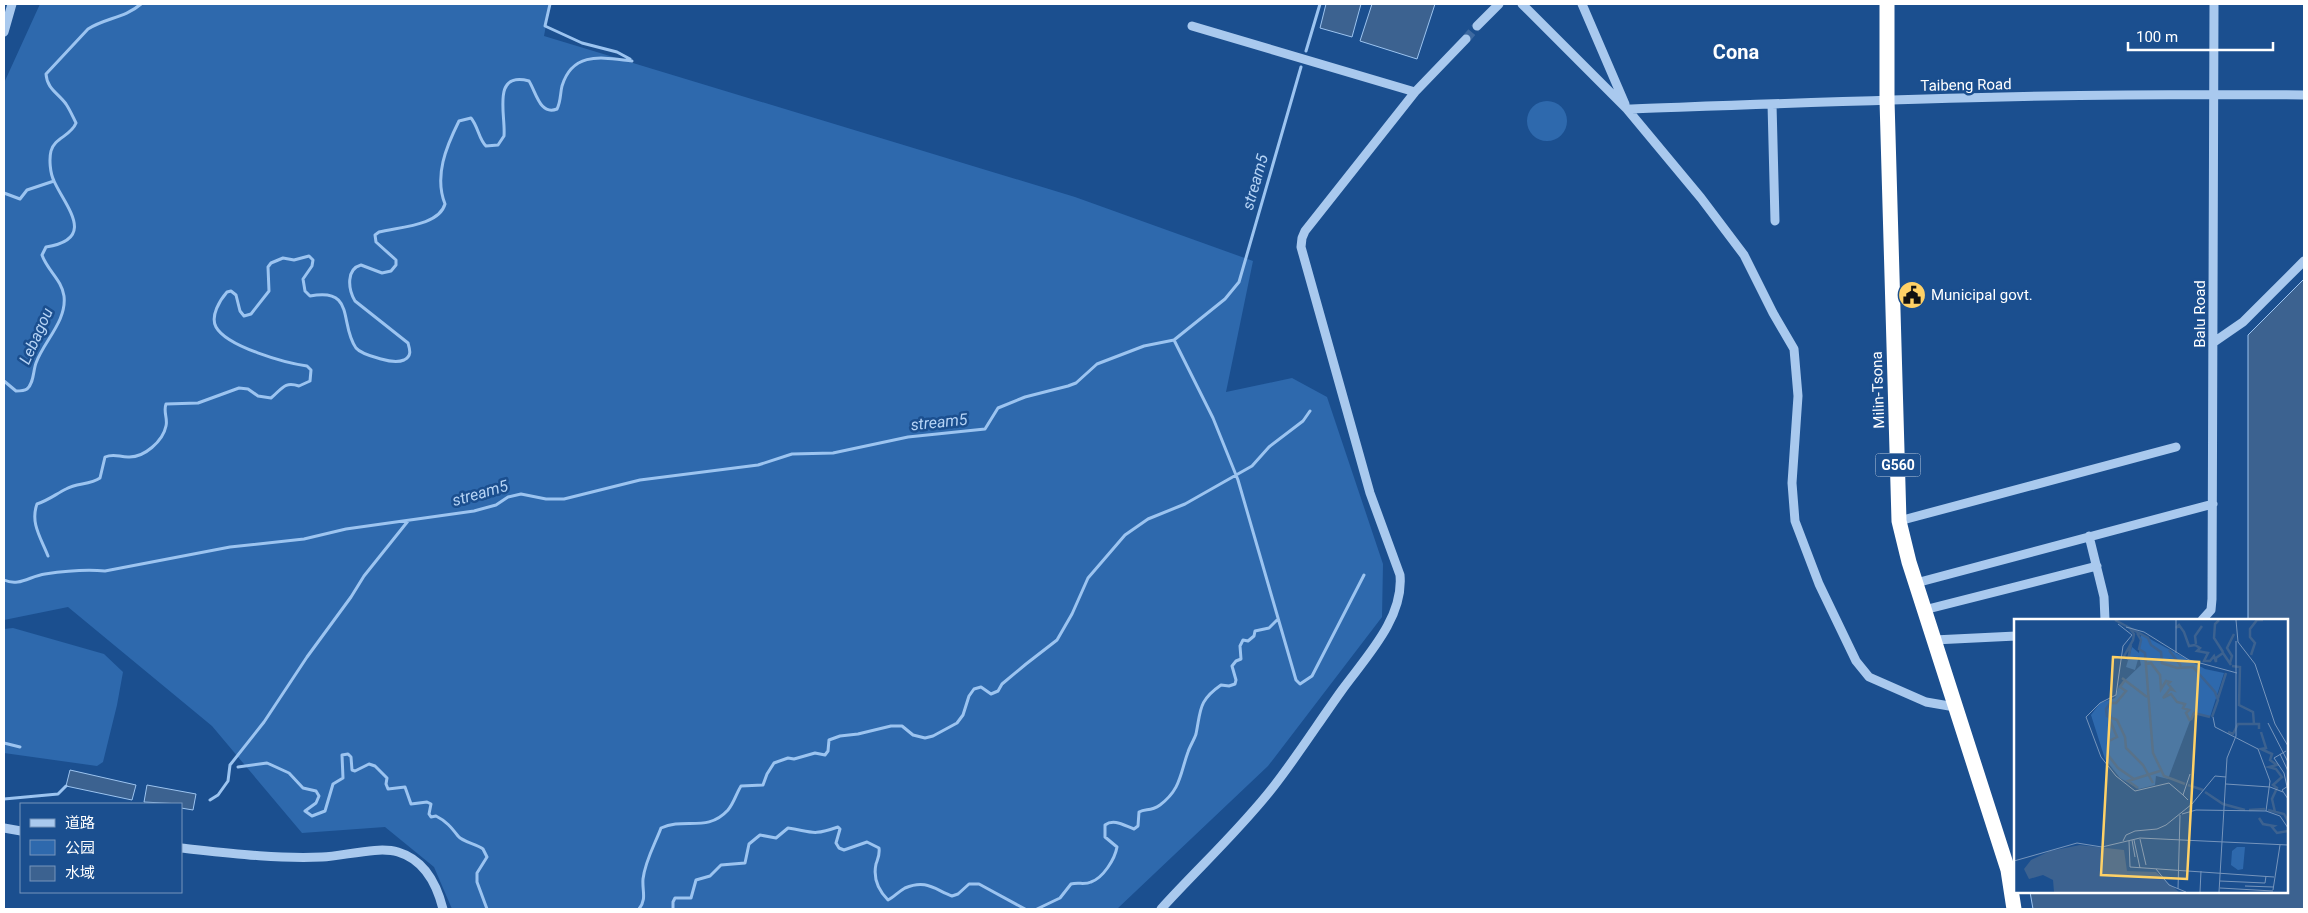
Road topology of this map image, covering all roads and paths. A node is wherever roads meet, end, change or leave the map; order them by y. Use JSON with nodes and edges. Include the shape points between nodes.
{"nodes":[{"id":1,"x":12,"y":4,"type":"edge"},
{"id":2,"x":1499,"y":4,"type":"edge"},
{"id":3,"x":1522,"y":4,"type":"edge"},
{"id":4,"x":1582,"y":4,"type":"edge"},
{"id":5,"x":1887,"y":4,"type":"edge"},
{"id":6,"x":2214,"y":4,"type":"edge"},
{"id":7,"x":1192,"y":26,"type":"dead end"},
{"id":8,"x":1477,"y":26,"type":"tunnel mouth"},
{"id":9,"x":4,"y":32,"type":"edge"},
{"id":10,"x":1466,"y":39,"type":"tunnel mouth"},
{"id":11,"x":1415,"y":92,"type":"junction"},
{"id":12,"x":2213,"y":94,"type":"junction"},
{"id":13,"x":2304,"y":95,"type":"edge"},
{"id":14,"x":1888,"y":100,"type":"junction"},
{"id":15,"x":1772,"y":104,"type":"junction"},
{"id":16,"x":1628,"y":109,"type":"junction"},
{"id":17,"x":1775,"y":221,"type":"dead end"},
{"id":18,"x":2304,"y":261,"type":"edge"},
{"id":19,"x":2214,"y":342,"type":"junction"},
{"id":20,"x":2176,"y":447,"type":"dead end"},
{"id":21,"x":2212,"y":504,"type":"junction"},
{"id":22,"x":1899,"y":521,"type":"junction"},
{"id":23,"x":2090,"y":536,"type":"junction"},
{"id":24,"x":2097,"y":566,"type":"junction"},
{"id":25,"x":1916,"y":583,"type":"junction"},
{"id":26,"x":1924,"y":610,"type":"junction"},
{"id":27,"x":2105,"y":619,"type":"edge"},
{"id":28,"x":2203,"y":619,"type":"edge"},
{"id":29,"x":2014,"y":636,"type":"edge"},
{"id":30,"x":1934,"y":640,"type":"junction"},
{"id":31,"x":1955,"y":707,"type":"junction"},
{"id":32,"x":4,"y":828,"type":"edge"},
{"id":33,"x":20,"y":831,"type":"edge"},
{"id":34,"x":182,"y":848,"type":"edge"},
{"id":35,"x":443,"y":909,"type":"edge"},
{"id":36,"x":1161,"y":909,"type":"edge"},
{"id":37,"x":2014,"y":909,"type":"edge"}],
"edges":[{"from":1,"to":9,"type":"street"},
{"from":2,"to":8,"type":"street"},
{"from":3,"to":16,"type":"street"},
{"from":4,"to":16,"type":"street"},
{"from":5,"to":14,"type":"highway","name":"Milin-Tsona","number":"G560"},
{"from":6,"to":12,"type":"street","name":"Balu Road"},
{"from":7,"to":11,"type":"street"},
{"from":10,"to":11,"type":"street"},
{"from":11,"to":36,"type":"street","via":[[1305,231],[1301,247],[1370,493],[1400,575],[1399,602],[1385,629],[1274,786]]},
{"from":12,"to":13,"type":"street","name":"Taibeng Road"},
{"from":12,"to":14,"type":"street","name":"Taibeng Road"},
{"from":12,"to":19,"type":"street","name":"Balu Road"},
{"from":14,"to":15,"type":"street","name":"Taibeng Road"},
{"from":14,"to":22,"type":"highway","name":"Milin-Tsona","number":"G560"},
{"from":15,"to":16,"type":"street","name":"Taibeng Road"},
{"from":15,"to":17,"type":"street"},
{"from":16,"to":31,"type":"street","via":[[1744,255],[1794,349],[1798,396],[1792,483],[1795,521],[1819,584],[1856,661],[1869,678],[1926,702]]},
{"from":18,"to":19,"type":"street","via":[[2244,322]]},
{"from":19,"to":21,"type":"street","name":"Balu Road"},
{"from":20,"to":22,"type":"street"},
{"from":21,"to":23,"type":"street"},
{"from":21,"to":28,"type":"street","name":"Balu Road","via":[[2211,610]]},
{"from":22,"to":25,"type":"highway","name":"Milin-Tsona","number":"G560"},
{"from":23,"to":24,"type":"street"},
{"from":23,"to":25,"type":"street"},
{"from":24,"to":26,"type":"street"},
{"from":24,"to":27,"type":"street"},
{"from":25,"to":26,"type":"highway","name":"Milin-Tsona","number":"G560"},
{"from":26,"to":30,"type":"highway","name":"Milin-Tsona","number":"G560"},
{"from":29,"to":30,"type":"street"},
{"from":30,"to":31,"type":"highway","name":"Milin-Tsona","number":"G560"},
{"from":31,"to":37,"type":"highway","name":"Milin-Tsona","number":"G560","via":[[2008,870]]},
{"from":32,"to":33,"type":"street"},
{"from":34,"to":35,"type":"street","via":[[292,857],[398,852],[422,866],[431,876]]}]}
